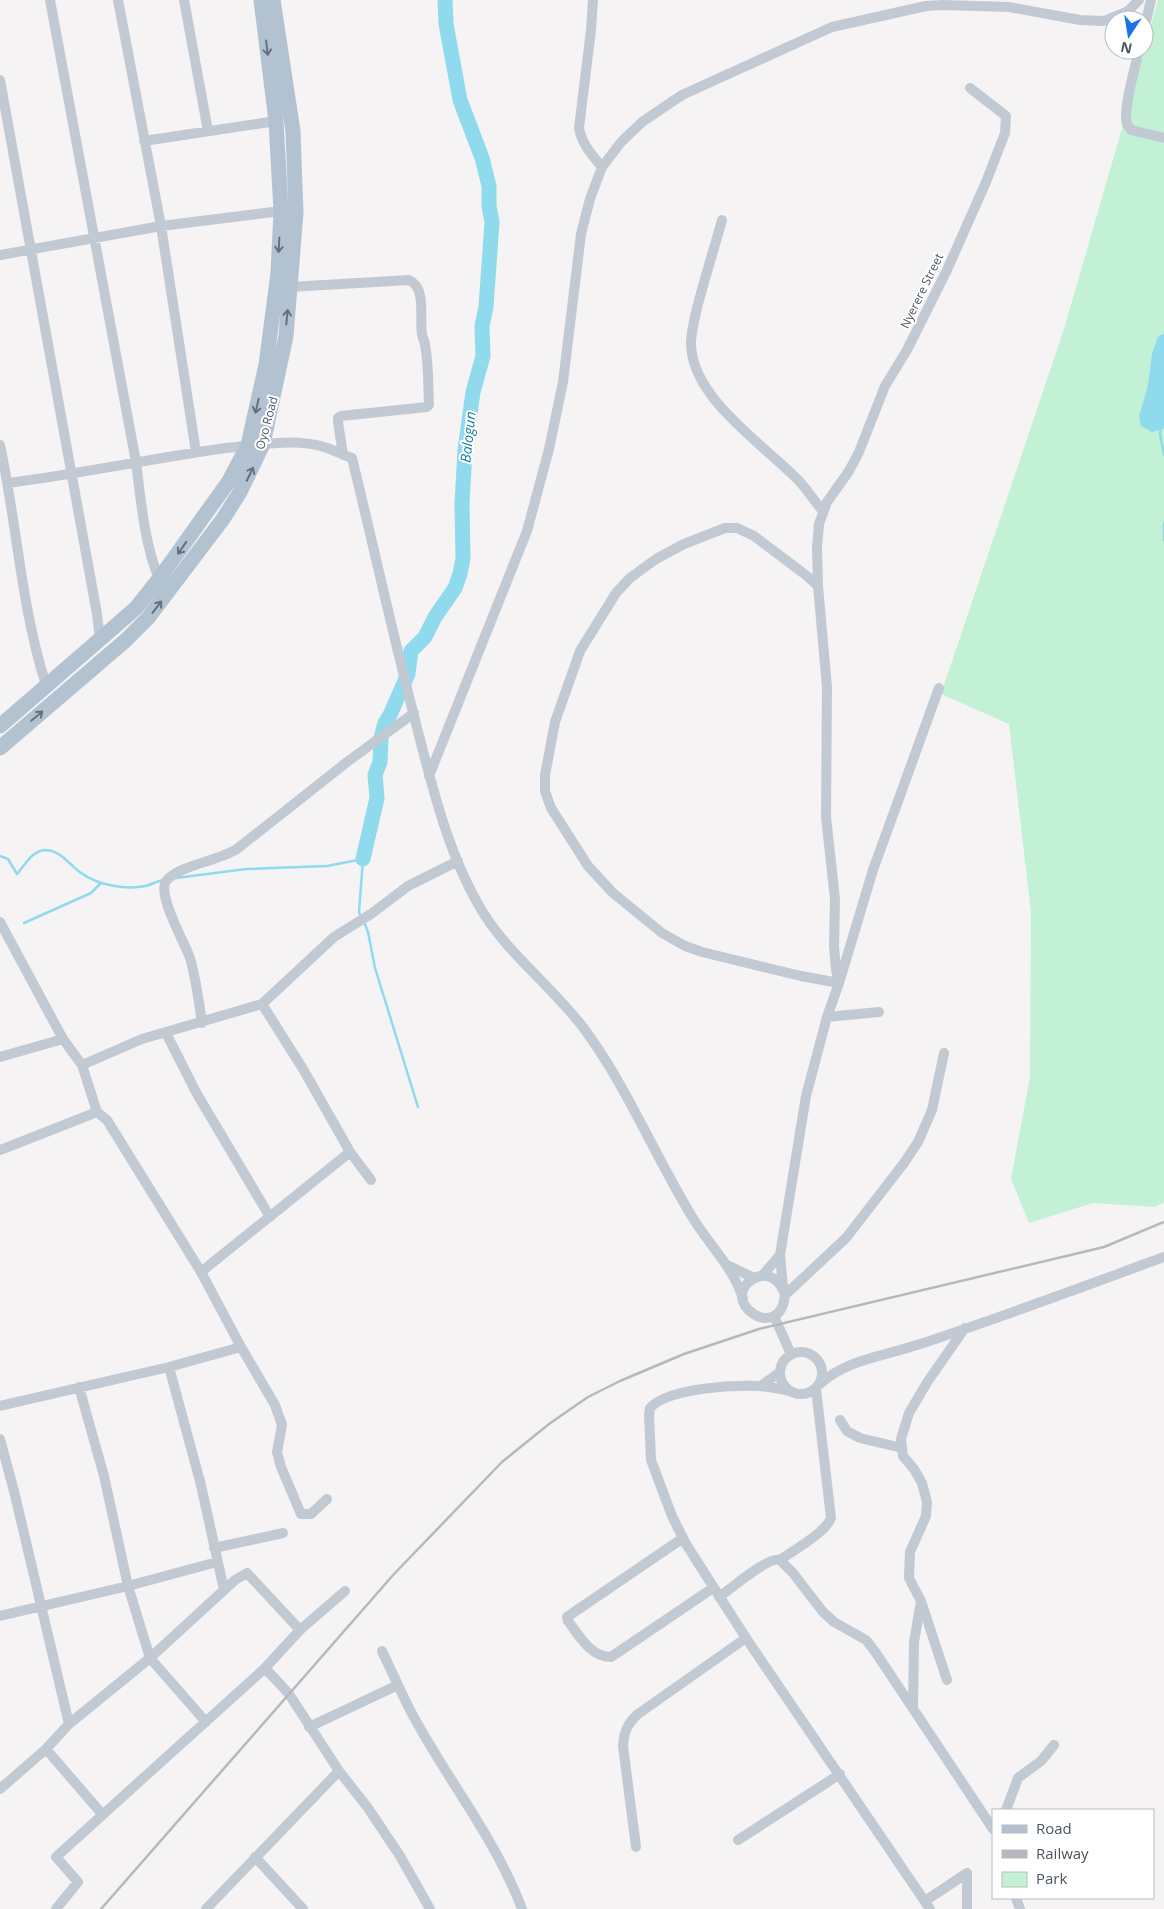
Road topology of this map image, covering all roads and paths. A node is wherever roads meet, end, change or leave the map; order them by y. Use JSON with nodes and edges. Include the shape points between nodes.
{"nodes":[{"id":1,"x":50,"y":0,"type":"edge"},
{"id":2,"x":118,"y":0,"type":"edge"},
{"id":3,"x":184,"y":0,"type":"edge"},
{"id":4,"x":261,"y":0,"type":"edge"},
{"id":5,"x":273,"y":0,"type":"edge"},
{"id":6,"x":593,"y":0,"type":"edge"},
{"id":7,"x":1139,"y":0,"type":"edge"},
{"id":8,"x":1009,"y":4,"type":"edge"},
{"id":9,"x":1137,"y":60,"type":"edge"},
{"id":10,"x":0,"y":80,"type":"edge"},
{"id":11,"x":970,"y":88,"type":"dead end"},
{"id":12,"x":276,"y":121,"type":"junction"},
{"id":13,"x":208,"y":131,"type":"junction"},
{"id":14,"x":1164,"y":138,"type":"edge"},
{"id":15,"x":144,"y":141,"type":"junction"},
{"id":16,"x":602,"y":167,"type":"junction"},
{"id":17,"x":281,"y":212,"type":"junction"},
{"id":18,"x":722,"y":220,"type":"dead end"},
{"id":19,"x":161,"y":226,"type":"junction"},
{"id":20,"x":95,"y":237,"type":"junction"},
{"id":21,"x":30,"y":249,"type":"junction"},
{"id":22,"x":0,"y":255,"type":"edge"},
{"id":23,"x":290,"y":286,"type":"junction"},
{"id":24,"x":0,"y":445,"type":"edge"},
{"id":25,"x":256,"y":445,"type":"junction"},
{"id":26,"x":196,"y":452,"type":"junction"},
{"id":27,"x":343,"y":455,"type":"junction"},
{"id":28,"x":136,"y":462,"type":"junction"},
{"id":29,"x":72,"y":475,"type":"junction"},
{"id":30,"x":8,"y":483,"type":"junction"},
{"id":31,"x":823,"y":512,"type":"junction"},
{"id":32,"x":160,"y":579,"type":"junction"},
{"id":33,"x":818,"y":586,"type":"junction"},
{"id":34,"x":100,"y":640,"type":"junction"},
{"id":35,"x":46,"y":685,"type":"junction"},
{"id":36,"x":939,"y":688,"type":"dead end"},
{"id":37,"x":414,"y":714,"type":"junction"},
{"id":38,"x":0,"y":726,"type":"edge"},
{"id":39,"x":0,"y":748,"type":"edge"},
{"id":40,"x":429,"y":776,"type":"junction"},
{"id":41,"x":458,"y":861,"type":"junction"},
{"id":42,"x":0,"y":922,"type":"edge"},
{"id":43,"x":839,"y":983,"type":"junction"},
{"id":44,"x":262,"y":1004,"type":"junction"},
{"id":45,"x":879,"y":1012,"type":"dead end"},
{"id":46,"x":827,"y":1017,"type":"junction"},
{"id":47,"x":202,"y":1022,"type":"junction"},
{"id":48,"x":166,"y":1033,"type":"junction"},
{"id":49,"x":63,"y":1039,"type":"junction"},
{"id":50,"x":944,"y":1053,"type":"dead end"},
{"id":51,"x":0,"y":1057,"type":"edge"},
{"id":52,"x":82,"y":1066,"type":"junction"},
{"id":53,"x":97,"y":1112,"type":"junction"},
{"id":54,"x":0,"y":1150,"type":"edge"},
{"id":55,"x":350,"y":1152,"type":"junction"},
{"id":56,"x":371,"y":1180,"type":"dead end"},
{"id":57,"x":270,"y":1217,"type":"junction"},
{"id":58,"x":780,"y":1255,"type":"junction"},
{"id":59,"x":1164,"y":1257,"type":"edge"},
{"id":60,"x":728,"y":1265,"type":"junction"},
{"id":61,"x":202,"y":1272,"type":"junction"},
{"id":62,"x":758,"y":1277,"type":"junction"},
{"id":63,"x":784,"y":1291,"type":"junction"},
{"id":64,"x":742,"y":1299,"type":"junction"},
{"id":65,"x":774,"y":1316,"type":"junction"},
{"id":66,"x":965,"y":1328,"type":"junction"},
{"id":67,"x":240,"y":1347,"type":"junction"},
{"id":68,"x":791,"y":1354,"type":"junction"},
{"id":69,"x":820,"y":1363,"type":"junction"},
{"id":70,"x":169,"y":1367,"type":"junction"},
{"id":71,"x":842,"y":1368,"type":"junction"},
{"id":72,"x":780,"y":1372,"type":"junction"},
{"id":73,"x":761,"y":1386,"type":"junction"},
{"id":74,"x":818,"y":1386,"type":"junction"},
{"id":75,"x":79,"y":1387,"type":"junction"},
{"id":76,"x":790,"y":1391,"type":"junction"},
{"id":77,"x":0,"y":1406,"type":"edge"},
{"id":78,"x":840,"y":1420,"type":"dead end"},
{"id":79,"x":0,"y":1439,"type":"edge"},
{"id":80,"x":902,"y":1448,"type":"junction"},
{"id":81,"x":327,"y":1499,"type":"dead end"},
{"id":82,"x":283,"y":1533,"type":"dead end"},
{"id":83,"x":683,"y":1538,"type":"junction"},
{"id":84,"x":214,"y":1548,"type":"junction"},
{"id":85,"x":780,"y":1560,"type":"junction"},
{"id":86,"x":217,"y":1562,"type":"junction"},
{"id":87,"x":128,"y":1586,"type":"junction"},
{"id":88,"x":224,"y":1590,"type":"junction"},
{"id":89,"x":345,"y":1591,"type":"dead end"},
{"id":90,"x":716,"y":1593,"type":"junction"},
{"id":91,"x":921,"y":1601,"type":"junction"},
{"id":92,"x":41,"y":1605,"type":"junction"},
{"id":93,"x":0,"y":1616,"type":"edge"},
{"id":94,"x":300,"y":1630,"type":"junction"},
{"id":95,"x":746,"y":1638,"type":"junction"},
{"id":96,"x":382,"y":1651,"type":"dead end"},
{"id":97,"x":150,"y":1658,"type":"junction"},
{"id":98,"x":265,"y":1668,"type":"junction"},
{"id":99,"x":947,"y":1680,"type":"dead end"},
{"id":100,"x":398,"y":1685,"type":"junction"},
{"id":101,"x":913,"y":1709,"type":"junction"},
{"id":102,"x":206,"y":1722,"type":"junction"},
{"id":103,"x":69,"y":1724,"type":"junction"},
{"id":104,"x":309,"y":1727,"type":"junction"},
{"id":105,"x":1054,"y":1745,"type":"dead end"},
{"id":106,"x":46,"y":1749,"type":"junction"},
{"id":107,"x":339,"y":1771,"type":"junction"},
{"id":108,"x":840,"y":1774,"type":"junction"},
{"id":109,"x":0,"y":1789,"type":"edge"},
{"id":110,"x":1006,"y":1809,"type":"edge"},
{"id":111,"x":102,"y":1814,"type":"junction"},
{"id":112,"x":992,"y":1827,"type":"edge"},
{"id":113,"x":738,"y":1840,"type":"dead end"},
{"id":114,"x":636,"y":1847,"type":"dead end"},
{"id":115,"x":255,"y":1857,"type":"junction"},
{"id":116,"x":927,"y":1905,"type":"edge"},
{"id":117,"x":428,"y":1908,"type":"edge"},
{"id":118,"x":56,"y":1909,"type":"edge"},
{"id":119,"x":206,"y":1909,"type":"edge"},
{"id":120,"x":303,"y":1909,"type":"edge"},
{"id":121,"x":522,"y":1909,"type":"edge"},
{"id":122,"x":966,"y":1909,"type":"edge"}],
"edges":[{"from":1,"to":20,"type":"street"},
{"from":2,"to":15,"type":"street"},
{"from":3,"to":13,"type":"street"},
{"from":4,"to":12,"type":"main road","name":"Oyo Road","one_way":true},
{"from":5,"to":23,"type":"main road","name":"Oyo Road","via":[[292,131],[296,213]]},
{"from":6,"to":16,"type":"street","via":[[579,128],[581,139]]},
{"from":7,"to":8,"type":"street","via":[[1120,16],[1092,22]]},
{"from":8,"to":16,"type":"street","via":[[926,6],[832,27],[682,95],[635,128]]},
{"from":9,"to":14,"type":"street","via":[[1126,123],[1131,130]]},
{"from":10,"to":21,"type":"street"},
{"from":11,"to":31,"type":"street","name":"Nyerere Street","via":[[1006,116],[1005,133],[947,270],[885,386],[859,452]]},
{"from":12,"to":13,"type":"street"},
{"from":12,"to":17,"type":"main road","name":"Oyo Road"},
{"from":13,"to":15,"type":"street"},
{"from":15,"to":19,"type":"street"},
{"from":16,"to":40,"type":"street","via":[[581,234],[563,382],[550,449],[527,531]]},
{"from":17,"to":19,"type":"street"},
{"from":17,"to":25,"type":"main road","name":"Oyo Road","one_way":true,"via":[[278,273]]},
{"from":18,"to":31,"type":"street","via":[[694,317],[691,343],[696,368],[726,414],[801,483]]},
{"from":19,"to":20,"type":"street"},
{"from":19,"to":26,"type":"street"},
{"from":20,"to":21,"type":"street"},
{"from":20,"to":28,"type":"street"},
{"from":21,"to":22,"type":"street"},
{"from":21,"to":29,"type":"street"},
{"from":25,"to":23,"type":"main road","name":"Oyo Road","one_way":true,"via":[[281,366]]},
{"from":23,"to":27,"type":"street","via":[[409,280],[418,289],[429,405],[341,416],[338,422]]},
{"from":24,"to":30,"type":"street"},
{"from":25,"to":26,"type":"street"},
{"from":25,"to":27,"type":"street","via":[[309,444],[324,446]]},
{"from":25,"to":32,"type":"main road","name":"Oyo Road","one_way":true},
{"from":39,"to":25,"type":"main road","name":"Oyo Road","one_way":true,"via":[[148,618],[240,492]]},
{"from":26,"to":28,"type":"street"},
{"from":27,"to":37,"type":"street","via":[[352,458]]},
{"from":28,"to":29,"type":"street"},
{"from":28,"to":32,"type":"street","via":[[149,550]]},
{"from":29,"to":30,"type":"street"},
{"from":29,"to":34,"type":"street"},
{"from":30,"to":35,"type":"street","via":[[32,635]]},
{"from":31,"to":33,"type":"street","via":[[817,547]]},
{"from":32,"to":34,"type":"main road","name":"Oyo Road","via":[[136,608]]},
{"from":33,"to":43,"type":"street","via":[[827,687],[826,817],[835,898],[834,946]]},
{"from":33,"to":43,"type":"street","via":[[754,536],[737,528],[725,528],[684,544],[630,578],[616,593],[580,651],[555,722],[545,791],[551,808],[588,866],[613,893],[662,933],[702,952]]},
{"from":34,"to":35,"type":"main road","name":"Oyo Road"},
{"from":35,"to":38,"type":"main road","name":"Oyo Road"},
{"from":36,"to":43,"type":"street","via":[[873,870]]},
{"from":37,"to":40,"type":"street"},
{"from":37,"to":47,"type":"street","via":[[237,849],[170,877],[163,888],[190,957]]},
{"from":40,"to":41,"type":"street"},
{"from":41,"to":44,"type":"street","via":[[408,886],[334,937]]},
{"from":41,"to":60,"type":"street","via":[[478,905],[492,926],[584,1028],[612,1069],[693,1219]]},
{"from":42,"to":49,"type":"street"},
{"from":43,"to":46,"type":"street"},
{"from":44,"to":47,"type":"street"},
{"from":44,"to":55,"type":"street"},
{"from":45,"to":46,"type":"street"},
{"from":46,"to":58,"type":"street","via":[[806,1096]]},
{"from":47,"to":48,"type":"street"},
{"from":48,"to":52,"type":"street","via":[[142,1039]]},
{"from":48,"to":57,"type":"street","via":[[197,1094]]},
{"from":49,"to":51,"type":"street"},
{"from":49,"to":52,"type":"street"},
{"from":50,"to":63,"type":"street","via":[[932,1110],[904,1164],[846,1238]]},
{"from":52,"to":53,"type":"street"},
{"from":53,"to":54,"type":"street"},
{"from":53,"to":61,"type":"street","via":[[107,1120]]},
{"from":55,"to":56,"type":"street"},
{"from":55,"to":57,"type":"street"},
{"from":57,"to":61,"type":"street"},
{"from":58,"to":62,"type":"street"},
{"from":58,"to":63,"type":"street"},
{"from":59,"to":66,"type":"street"},
{"from":60,"to":62,"type":"street"},
{"from":60,"to":64,"type":"street","via":[[739,1285]]},
{"from":61,"to":67,"type":"street"},
{"from":62,"to":63,"type":"street","via":[[778,1281]]},
{"from":62,"to":64,"type":"street","via":[[748,1283]]},
{"from":63,"to":65,"type":"street","via":[[784,1304]]},
{"from":64,"to":65,"type":"street","via":[[750,1313],[757,1317]]},
{"from":65,"to":68,"type":"street"},
{"from":66,"to":71,"type":"street"},
{"from":66,"to":80,"type":"street","via":[[909,1413],[901,1439]]},
{"from":67,"to":70,"type":"street"},
{"from":67,"to":81,"type":"street","via":[[275,1406],[282,1425],[277,1452],[301,1514],[311,1514]]},
{"from":68,"to":69,"type":"street","via":[[808,1352]]},
{"from":68,"to":72,"type":"street","via":[[783,1362]]},
{"from":69,"to":71,"type":"street"},
{"from":69,"to":74,"type":"street","via":[[823,1374]]},
{"from":70,"to":75,"type":"street"},
{"from":70,"to":84,"type":"street","via":[[201,1485]]},
{"from":71,"to":74,"type":"street"},
{"from":72,"to":73,"type":"street"},
{"from":72,"to":76,"type":"street","via":[[782,1383]]},
{"from":73,"to":76,"type":"street"},
{"from":73,"to":83,"type":"street","via":[[734,1386],[676,1394],[663,1398],[650,1408],[651,1460]]},
{"from":74,"to":76,"type":"street","via":[[806,1394]]},
{"from":74,"to":85,"type":"street","via":[[831,1518],[819,1532]]},
{"from":75,"to":77,"type":"street"},
{"from":75,"to":87,"type":"street","via":[[104,1476]]},
{"from":78,"to":80,"type":"street","via":[[847,1431],[860,1438]]},
{"from":79,"to":92,"type":"street"},
{"from":80,"to":91,"type":"street","via":[[903,1456],[922,1482],[926,1502],[926,1516],[910,1552],[909,1578]]},
{"from":82,"to":84,"type":"street"},
{"from":83,"to":90,"type":"street"},
{"from":83,"to":90,"type":"street","via":[[567,1617],[568,1621],[593,1652],[611,1656]]},
{"from":84,"to":86,"type":"street"},
{"from":85,"to":90,"type":"street","via":[[764,1564]]},
{"from":85,"to":101,"type":"street","via":[[823,1612],[866,1640]]},
{"from":86,"to":87,"type":"street"},
{"from":86,"to":88,"type":"street"},
{"from":87,"to":92,"type":"street"},
{"from":87,"to":97,"type":"street"},
{"from":88,"to":94,"type":"street","via":[[247,1573]]},
{"from":88,"to":97,"type":"street"},
{"from":89,"to":94,"type":"street"},
{"from":90,"to":95,"type":"street"},
{"from":91,"to":99,"type":"street"},
{"from":91,"to":101,"type":"street","via":[[914,1642]]},
{"from":92,"to":93,"type":"street"},
{"from":92,"to":103,"type":"street"},
{"from":94,"to":98,"type":"street"},
{"from":95,"to":108,"type":"street"},
{"from":95,"to":114,"type":"street","via":[[628,1724],[623,1746]]},
{"from":96,"to":100,"type":"street"},
{"from":97,"to":102,"type":"street"},
{"from":97,"to":103,"type":"street"},
{"from":98,"to":102,"type":"street"},
{"from":98,"to":104,"type":"street","via":[[289,1694]]},
{"from":100,"to":104,"type":"street"},
{"from":100,"to":121,"type":"street","via":[[500,1863]]},
{"from":101,"to":112,"type":"street"},
{"from":102,"to":111,"type":"street"},
{"from":103,"to":106,"type":"street"},
{"from":104,"to":107,"type":"street"},
{"from":105,"to":110,"type":"street","via":[[1042,1761],[1018,1778]]},
{"from":106,"to":109,"type":"street"},
{"from":106,"to":111,"type":"street"},
{"from":107,"to":115,"type":"street"},
{"from":107,"to":117,"type":"street","via":[[400,1856]]},
{"from":108,"to":113,"type":"street"},
{"from":108,"to":116,"type":"street"},
{"from":111,"to":118,"type":"street","via":[[56,1856],[78,1882]]},
{"from":115,"to":119,"type":"street"},
{"from":115,"to":120,"type":"street"},
{"from":116,"to":122,"type":"street","via":[[967,1872]]}]}
